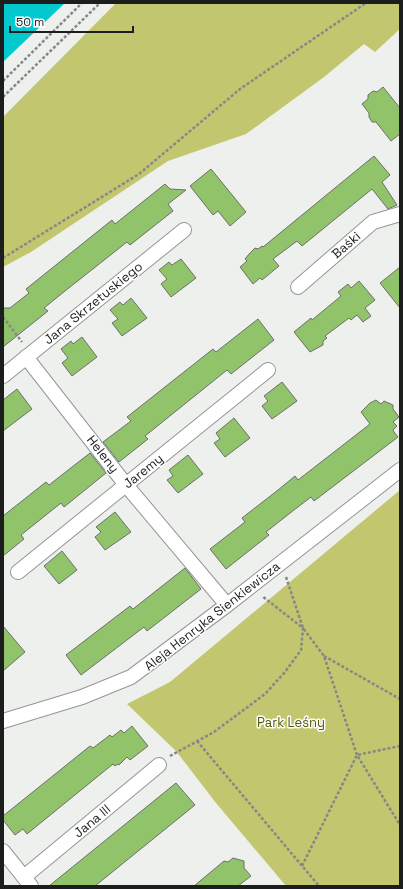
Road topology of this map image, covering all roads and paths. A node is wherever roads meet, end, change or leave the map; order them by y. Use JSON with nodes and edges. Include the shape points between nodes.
{"nodes":[{"id":1,"x":82,"y":3,"type":"edge"},
{"id":2,"x":100,"y":3,"type":"edge"},
{"id":3,"x":366,"y":3,"type":"edge"},
{"id":4,"x":3,"y":80,"type":"edge"},
{"id":5,"x":3,"y":97,"type":"edge"},
{"id":6,"x":400,"y":214,"type":"edge"},
{"id":7,"x":184,"y":230,"type":"dead end"},
{"id":8,"x":3,"y":258,"type":"edge"},
{"id":9,"x":298,"y":287,"type":"dead end"},
{"id":10,"x":3,"y":317,"type":"edge"},
{"id":11,"x":26,"y":357,"type":"junction"},
{"id":12,"x":268,"y":370,"type":"dead end"},
{"id":13,"x":3,"y":376,"type":"edge"},
{"id":14,"x":400,"y":470,"type":"edge"},
{"id":15,"x":126,"y":484,"type":"junction"},
{"id":16,"x":281,"y":563,"type":"junction"},
{"id":17,"x":18,"y":572,"type":"dead end"},
{"id":18,"x":250,"y":587,"type":"junction"},
{"id":19,"x":227,"y":605,"type":"junction"},
{"id":20,"x":304,"y":628,"type":"junction"},
{"id":21,"x":324,"y":656,"type":"junction"},
{"id":22,"x":400,"y":699,"type":"edge"},
{"id":23,"x":3,"y":721,"type":"edge"},
{"id":24,"x":197,"y":741,"type":"junction"},
{"id":25,"x":400,"y":746,"type":"edge"},
{"id":26,"x":357,"y":755,"type":"junction"},
{"id":27,"x":159,"y":765,"type":"joint"},
{"id":28,"x":400,"y":824,"type":"edge"},
{"id":29,"x":3,"y":851,"type":"edge"},
{"id":30,"x":302,"y":866,"type":"junction"},
{"id":31,"x":28,"y":882,"type":"edge"},
{"id":32,"x":319,"y":886,"type":"edge"}],
"edges":[{"from":1,"to":4,"type":"path"},
{"from":2,"to":5,"type":"path"},
{"from":3,"to":8,"type":"path","via":[[240,89],[139,174]]},
{"from":6,"to":9,"type":"street","name":"Baśki","via":[[374,222]]},
{"from":7,"to":11,"type":"street","name":"Jana Skrzetuskiego"},
{"from":10,"to":11,"type":"path","via":[[26,347]]},
{"from":11,"to":13,"type":"street","name":"Jana Skrzetuskiego"},
{"from":11,"to":15,"type":"street","name":"Heleny"},
{"from":12,"to":15,"type":"street","name":"Jaremy"},
{"from":14,"to":16,"type":"street","name":"Aleja Henryka Sienkiewicza"},
{"from":15,"to":17,"type":"street","name":"Jaremy"},
{"from":15,"to":19,"type":"street","name":"Heleny"},
{"from":16,"to":18,"type":"street","name":"Aleja Henryka Sienkiewicza"},
{"from":16,"to":20,"type":"path"},
{"from":18,"to":19,"type":"street","name":"Aleja Henryka Sienkiewicza"},
{"from":18,"to":20,"type":"path"},
{"from":19,"to":23,"type":"street","name":"Aleja Henryka Sienkiewicza","via":[[131,677],[82,697]]},
{"from":20,"to":21,"type":"path"},
{"from":20,"to":24,"type":"path","via":[[301,650],[265,694],[214,732]]},
{"from":21,"to":22,"type":"path"},
{"from":21,"to":26,"type":"path"},
{"from":24,"to":27,"type":"path","via":[[176,751]]},
{"from":24,"to":30,"type":"path"},
{"from":25,"to":26,"type":"path"},
{"from":26,"to":28,"type":"path"},
{"from":26,"to":30,"type":"path"},
{"from":27,"to":31,"type":"street","name":"Jana III"},
{"from":29,"to":31,"type":"street"},
{"from":30,"to":32,"type":"path"}]}
